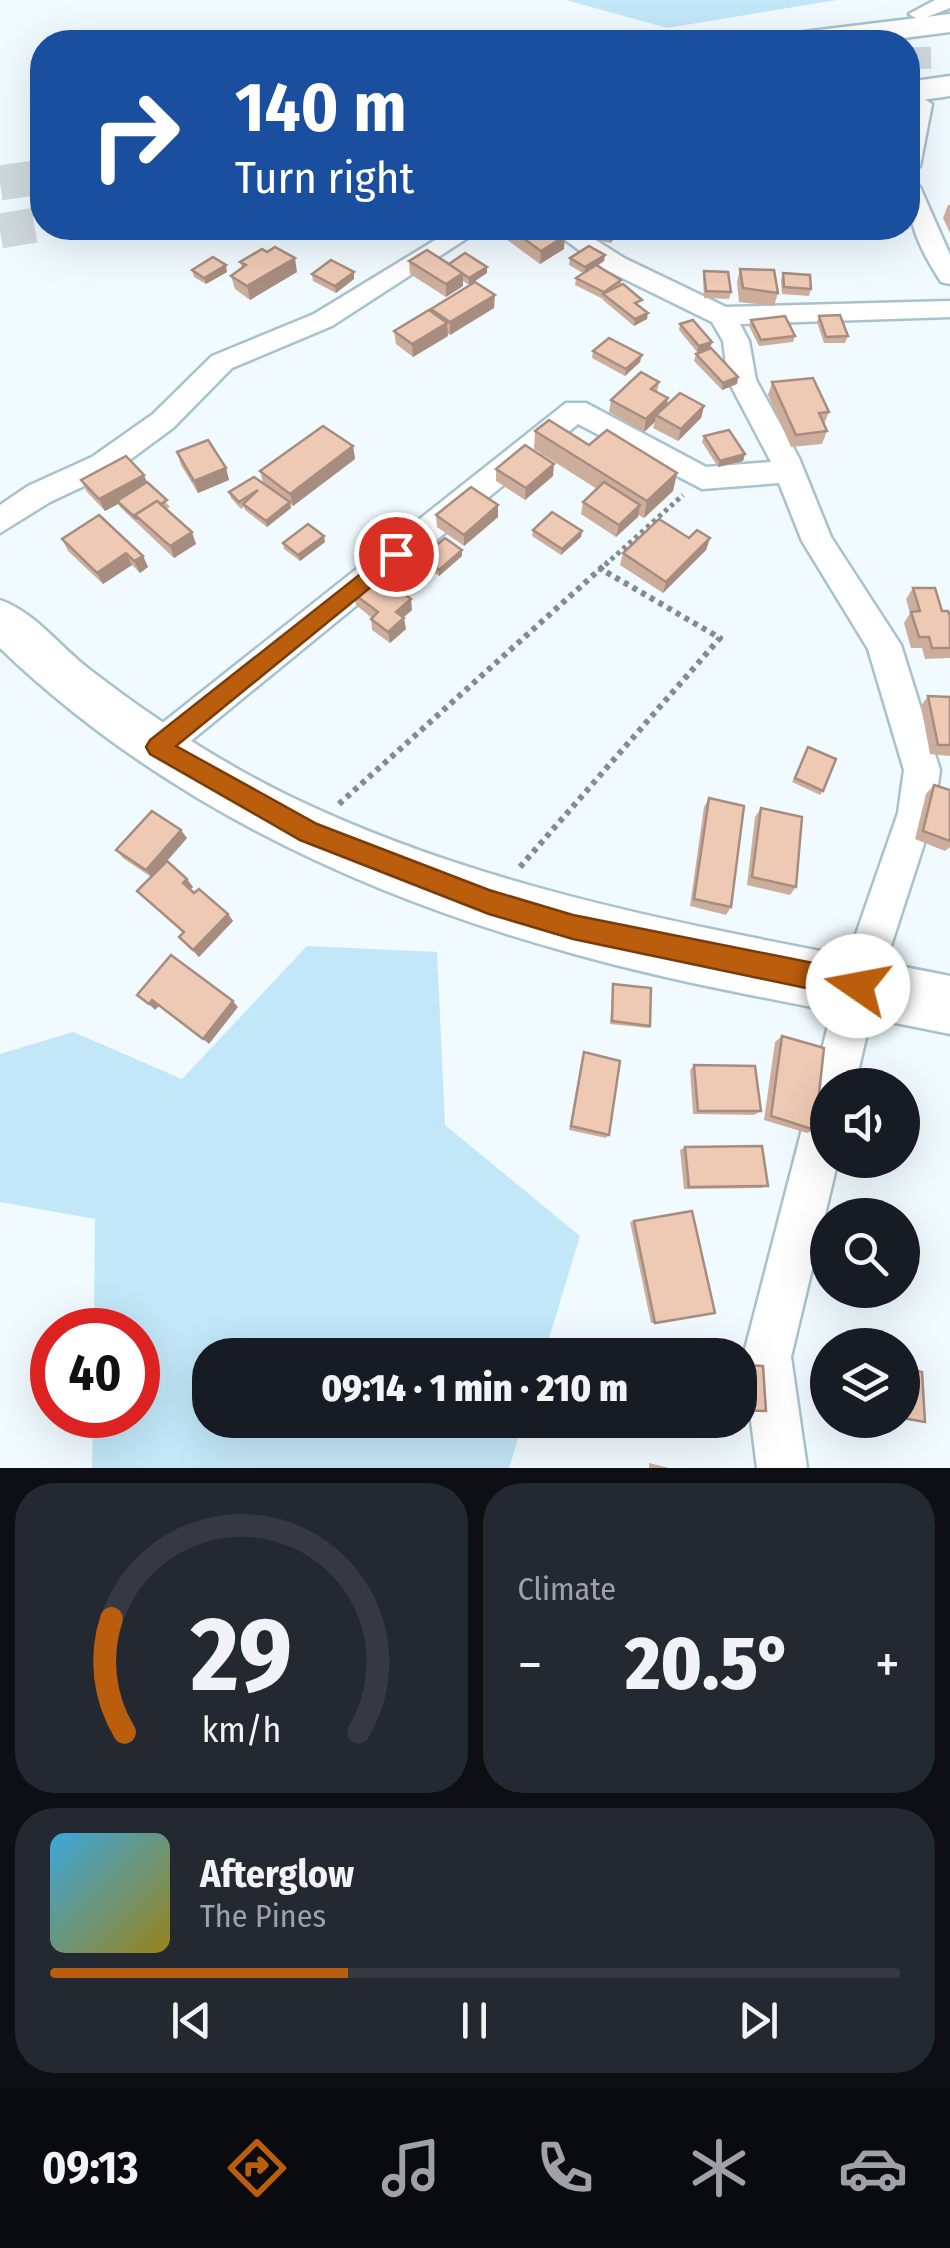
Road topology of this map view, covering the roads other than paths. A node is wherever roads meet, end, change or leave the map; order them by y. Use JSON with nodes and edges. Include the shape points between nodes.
{"nodes":[{"id":1,"x":950,"y":1,"type":"edge"},
{"id":2,"x":934,"y":18,"type":"edge"},
{"id":3,"x":868,"y":30,"type":"edge"},
{"id":4,"x":950,"y":44,"type":"edge"},
{"id":5,"x":920,"y":48,"type":"edge"},
{"id":6,"x":950,"y":62,"type":"edge"},
{"id":7,"x":920,"y":66,"type":"edge"},
{"id":8,"x":950,"y":86,"type":"edge"},
{"id":9,"x":920,"y":96,"type":"edge"},
{"id":10,"x":920,"y":219,"type":"edge"},
{"id":11,"x":452,"y":240,"type":"edge"},
{"id":12,"x":579,"y":240,"type":"edge"},
{"id":13,"x":950,"y":276,"type":"edge"},
{"id":14,"x":950,"y":309,"type":"edge"},
{"id":15,"x":722,"y":316,"type":"junction"},
{"id":16,"x":788,"y":471,"type":"junction"},
{"id":17,"x":0,"y":521,"type":"edge"},
{"id":18,"x":0,"y":619,"type":"edge"},
{"id":19,"x":158,"y":747,"type":"junction"},
{"id":20,"x":858,"y":986,"type":"junction"},
{"id":21,"x":950,"y":1005,"type":"edge"},
{"id":22,"x":838,"y":1068,"type":"edge"},
{"id":23,"x":811,"y":1178,"type":"edge"},
{"id":24,"x":782,"y":1468,"type":"edge"}],
"edges":[{"from":1,"to":2,"type":"street"},
{"from":2,"to":3,"type":"highway"},
{"from":4,"to":5,"type":"highway"},
{"from":6,"to":7,"type":"highway"},
{"from":8,"to":9,"type":"highway"},
{"from":10,"to":13,"type":"street"},
{"from":11,"to":17,"type":"street","via":[[323,320],[222,362],[133,443]]},
{"from":12,"to":15,"type":"street"},
{"from":14,"to":15,"type":"street"},
{"from":15,"to":16,"type":"street","via":[[736,340],[742,380]]},
{"from":16,"to":19,"type":"street","via":[[702,478],[576,410]]},
{"from":16,"to":20,"type":"street","via":[[817,541],[884,645],[922,770],[916,813]]},
{"from":18,"to":19,"type":"street","via":[[70,684]]},
{"from":19,"to":20,"type":"street","via":[[308,832],[489,902],[573,927]]},
{"from":20,"to":21,"type":"street"},
{"from":20,"to":22,"type":"street"},
{"from":23,"to":24,"type":"street","via":[[766,1357]]}]}
